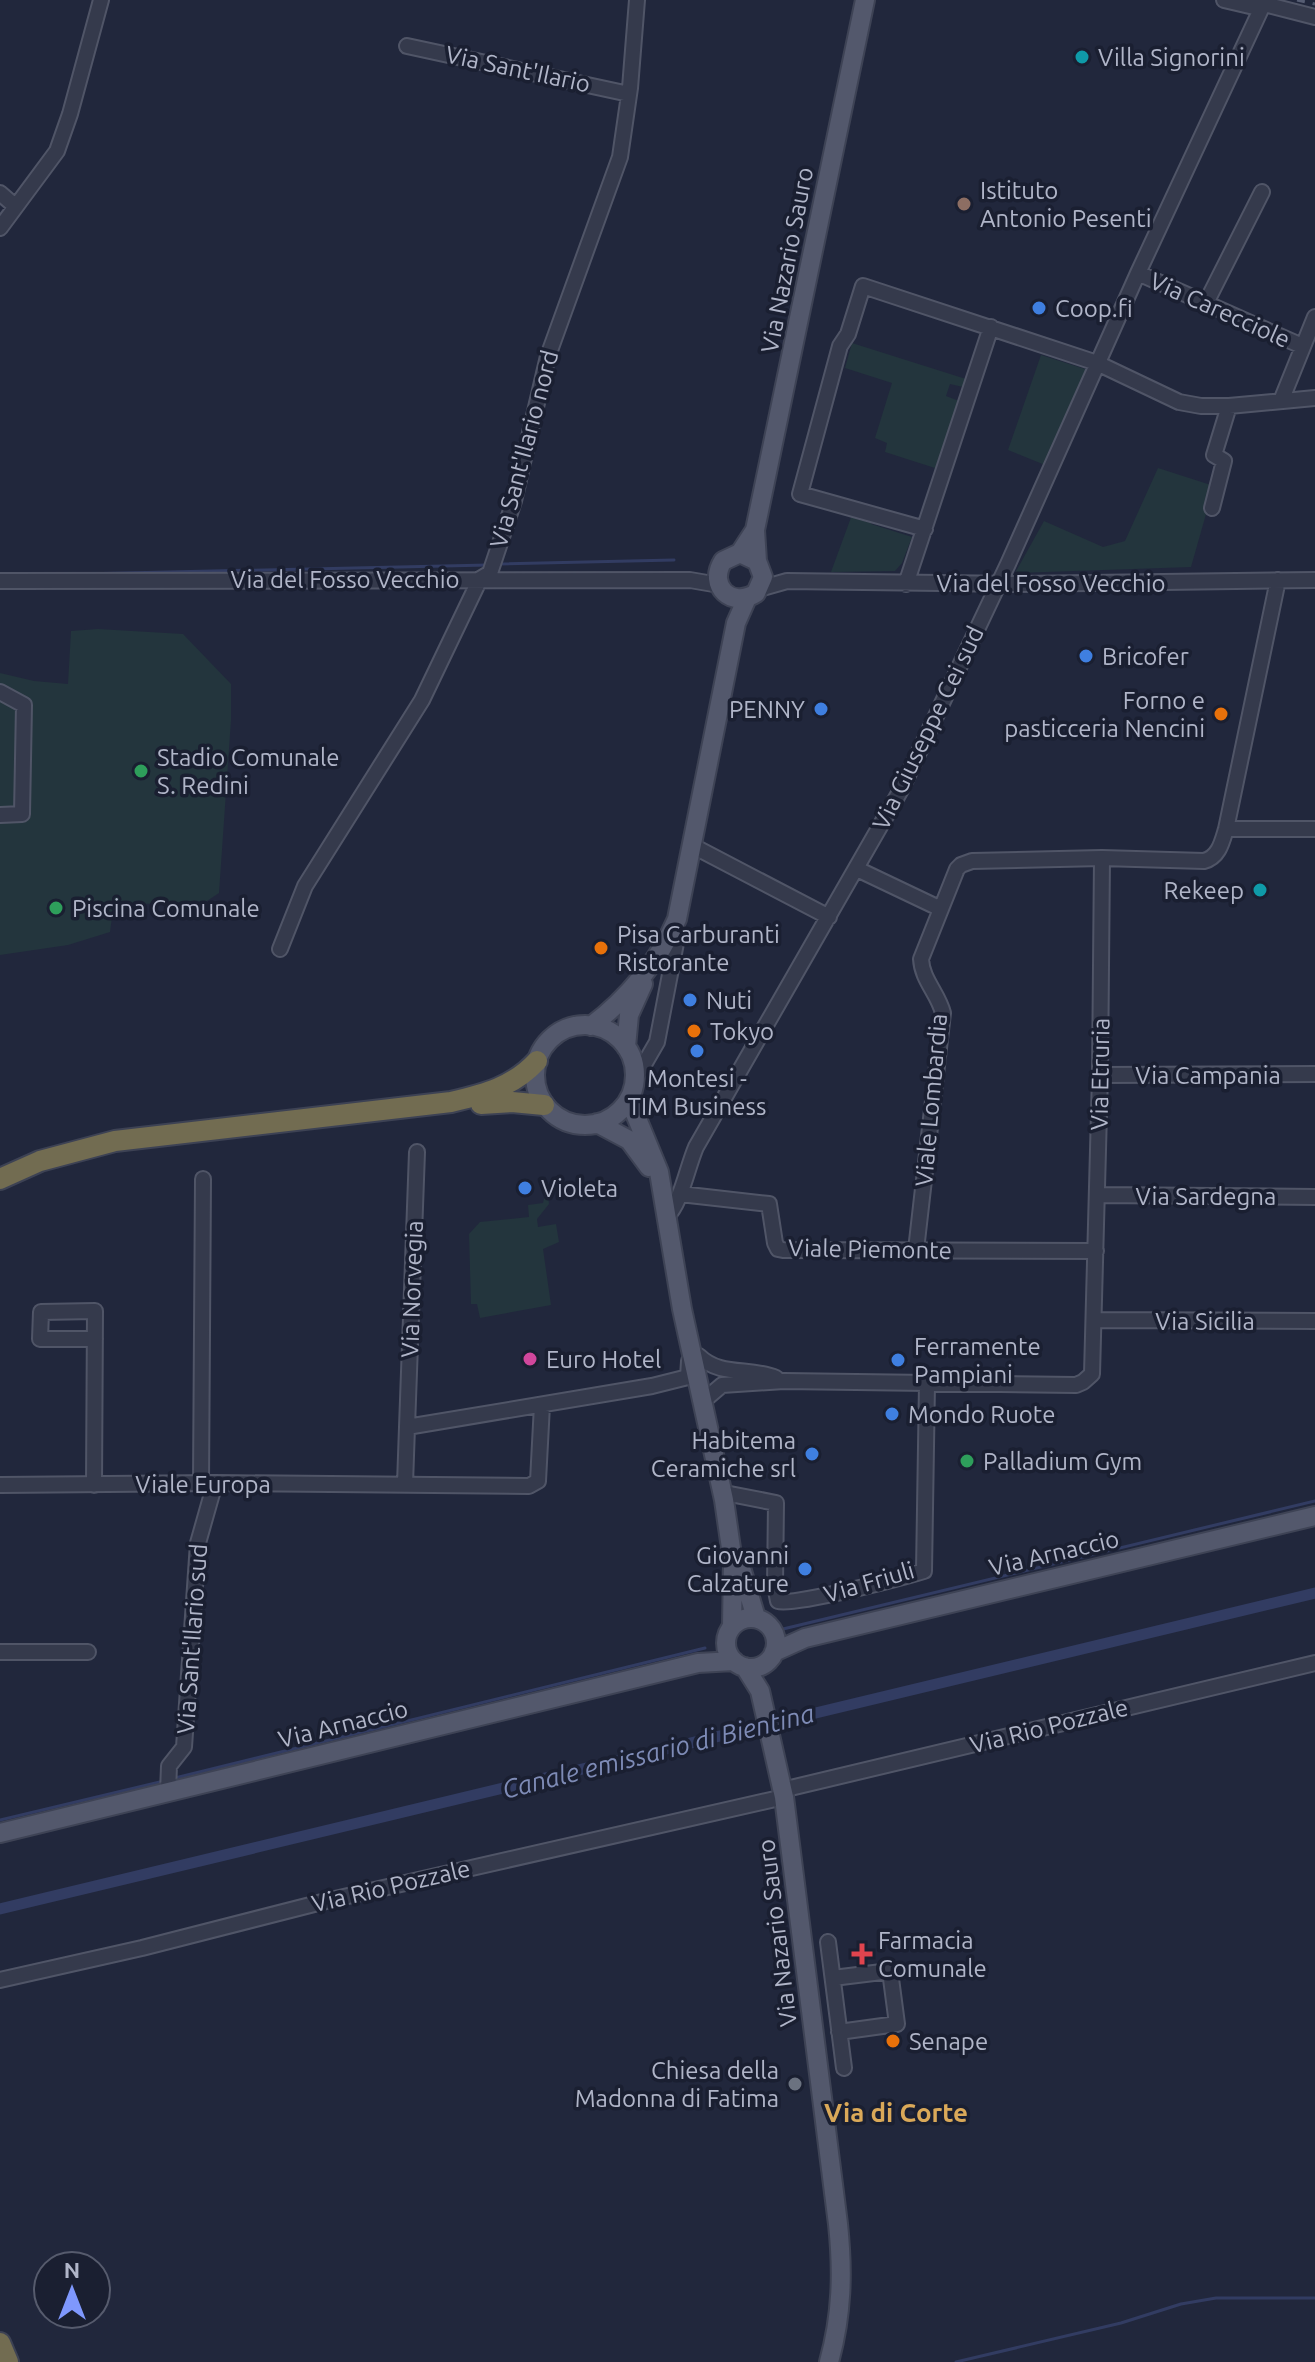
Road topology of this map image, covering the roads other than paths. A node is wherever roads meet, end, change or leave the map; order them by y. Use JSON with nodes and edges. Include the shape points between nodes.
{"nodes":[{"id":1,"x":101,"y":0,"type":"edge"},
{"id":2,"x":637,"y":0,"type":"edge"},
{"id":3,"x":865,"y":0,"type":"edge"},
{"id":4,"x":1224,"y":0,"type":"edge"},
{"id":5,"x":1262,"y":7,"type":"junction"},
{"id":6,"x":1315,"y":17,"type":"edge"},
{"id":7,"x":407,"y":46,"type":"dead end"},
{"id":8,"x":629,"y":94,"type":"junction"},
{"id":9,"x":1262,"y":192,"type":"dead end"},
{"id":10,"x":0,"y":193,"type":"edge"},
{"id":11,"x":15,"y":206,"type":"junction"},
{"id":12,"x":0,"y":228,"type":"edge"},
{"id":13,"x":1138,"y":273,"type":"junction"},
{"id":14,"x":1206,"y":303,"type":"junction"},
{"id":15,"x":1315,"y":317,"type":"edge"},
{"id":16,"x":991,"y":327,"type":"junction"},
{"id":17,"x":1302,"y":346,"type":"junction"},
{"id":18,"x":1097,"y":363,"type":"junction"},
{"id":19,"x":1315,"y":398,"type":"edge"},
{"id":20,"x":1281,"y":401,"type":"junction"},
{"id":21,"x":1229,"y":406,"type":"junction"},
{"id":22,"x":1212,"y":508,"type":"dead end"},
{"id":23,"x":925,"y":529,"type":"junction"},
{"id":24,"x":485,"y":576,"type":"junction"},
{"id":25,"x":742,"y":578,"type":"junction"},
{"id":26,"x":1278,"y":580,"type":"junction"},
{"id":27,"x":1315,"y":580,"type":"edge"},
{"id":28,"x":0,"y":581,"type":"edge"},
{"id":29,"x":906,"y":584,"type":"junction"},
{"id":30,"x":997,"y":584,"type":"junction"},
{"id":31,"x":0,"y":692,"type":"edge"},
{"id":32,"x":0,"y":815,"type":"edge"},
{"id":33,"x":1226,"y":829,"type":"junction"},
{"id":34,"x":1315,"y":829,"type":"edge"},
{"id":35,"x":693,"y":846,"type":"junction"},
{"id":36,"x":1102,"y":858,"type":"junction"},
{"id":37,"x":857,"y":869,"type":"junction"},
{"id":38,"x":941,"y":909,"type":"junction"},
{"id":39,"x":829,"y":917,"type":"junction"},
{"id":40,"x":677,"y":919,"type":"junction"},
{"id":41,"x":280,"y":949,"type":"dead end"},
{"id":42,"x":655,"y":960,"type":"junction"},
{"id":43,"x":591,"y":1026,"type":"junction"},
{"id":44,"x":626,"y":1047,"type":"junction"},
{"id":45,"x":537,"y":1061,"type":"junction"},
{"id":46,"x":1315,"y":1074,"type":"edge"},
{"id":47,"x":1100,"y":1075,"type":"junction"},
{"id":48,"x":635,"y":1080,"type":"junction"},
{"id":49,"x":629,"y":1099,"type":"junction"},
{"id":50,"x":544,"y":1105,"type":"junction"},
{"id":51,"x":597,"y":1123,"type":"junction"},
{"id":52,"x":417,"y":1152,"type":"dead end"},
{"id":53,"x":0,"y":1179,"type":"edge"},
{"id":54,"x":203,"y":1179,"type":"dead end"},
{"id":55,"x":0,"y":1188,"type":"edge"},
{"id":56,"x":661,"y":1190,"type":"junction"},
{"id":57,"x":680,"y":1194,"type":"junction"},
{"id":58,"x":1098,"y":1195,"type":"junction"},
{"id":59,"x":1315,"y":1197,"type":"edge"},
{"id":60,"x":667,"y":1216,"type":"junction"},
{"id":61,"x":916,"y":1250,"type":"junction"},
{"id":62,"x":1096,"y":1251,"type":"junction"},
{"id":63,"x":677,"y":1268,"type":"junction"},
{"id":64,"x":1095,"y":1320,"type":"junction"},
{"id":65,"x":1315,"y":1321,"type":"edge"},
{"id":66,"x":686,"y":1328,"type":"junction"},
{"id":67,"x":95,"y":1339,"type":"dead end"},
{"id":68,"x":699,"y":1356,"type":"junction"},
{"id":69,"x":784,"y":1381,"type":"junction"},
{"id":70,"x":927,"y":1384,"type":"junction"},
{"id":71,"x":652,"y":1386,"type":"junction"},
{"id":72,"x":705,"y":1398,"type":"junction"},
{"id":73,"x":542,"y":1405,"type":"junction"},
{"id":74,"x":407,"y":1427,"type":"junction"},
{"id":75,"x":208,"y":1483,"type":"junction"},
{"id":76,"x":405,"y":1484,"type":"junction"},
{"id":77,"x":0,"y":1485,"type":"edge"},
{"id":78,"x":94,"y":1485,"type":"junction"},
{"id":79,"x":730,"y":1494,"type":"junction"},
{"id":80,"x":1315,"y":1516,"type":"edge"},
{"id":81,"x":756,"y":1618,"type":"junction"},
{"id":82,"x":732,"y":1626,"type":"junction"},
{"id":83,"x":771,"y":1650,"type":"junction"},
{"id":84,"x":0,"y":1652,"type":"edge"},
{"id":85,"x":88,"y":1652,"type":"dead end"},
{"id":86,"x":735,"y":1658,"type":"junction"},
{"id":87,"x":1315,"y":1663,"type":"edge"},
{"id":88,"x":760,"y":1694,"type":"junction"},
{"id":89,"x":168,"y":1783,"type":"junction"},
{"id":90,"x":783,"y":1793,"type":"junction"},
{"id":91,"x":0,"y":1833,"type":"edge"},
{"id":92,"x":828,"y":1942,"type":"dead end"},
{"id":93,"x":0,"y":1980,"type":"edge"},
{"id":94,"x":833,"y":1984,"type":"junction"},
{"id":95,"x":809,"y":1994,"type":"junction"},
{"id":96,"x":839,"y":2032,"type":"junction"},
{"id":97,"x":844,"y":2068,"type":"dead end"},
{"id":98,"x":0,"y":2343,"type":"edge"},
{"id":99,"x":8,"y":2362,"type":"edge"},
{"id":100,"x":829,"y":2362,"type":"edge"}],
"edges":[{"from":1,"to":11,"type":"street","via":[[57,151]]},
{"from":2,"to":8,"type":"street","name":"Via Sant'Ilario nord"},
{"from":3,"to":25,"type":"main road","name":"Via Nazario Sauro"},
{"from":4,"to":5,"type":"street"},
{"from":5,"to":6,"type":"street"},
{"from":5,"to":13,"type":"street","name":"Via Giuseppe Cei sud"},
{"from":7,"to":8,"type":"street","name":"Via Sant'Ilario"},
{"from":8,"to":24,"type":"street","name":"Via Sant'Ilario nord","via":[[620,157],[548,356],[514,501]]},
{"from":9,"to":14,"type":"street"},
{"from":10,"to":11,"type":"street"},
{"from":11,"to":12,"type":"street"},
{"from":13,"to":14,"type":"street","name":"Via Carecciole"},
{"from":13,"to":18,"type":"street","name":"Via Giuseppe Cei sud"},
{"from":14,"to":17,"type":"street","name":"Via Carecciole"},
{"from":15,"to":17,"type":"street","name":"Via Carecciole"},
{"from":16,"to":18,"type":"street"},
{"from":16,"to":23,"type":"street"},
{"from":16,"to":23,"type":"street","via":[[863,286],[840,346],[800,494]]},
{"from":17,"to":20,"type":"street","name":"Via Carecciole"},
{"from":18,"to":21,"type":"street","via":[[1179,402]]},
{"from":18,"to":30,"type":"street","name":"Via Giuseppe Cei sud"},
{"from":19,"to":20,"type":"street"},
{"from":20,"to":21,"type":"street"},
{"from":21,"to":22,"type":"street","via":[[1214,455],[1224,461]]},
{"from":23,"to":29,"type":"street"},
{"from":24,"to":25,"type":"street","name":"Via del Fosso Vecchio"},
{"from":24,"to":28,"type":"street","name":"Via del Fosso Vecchio"},
{"from":24,"to":41,"type":"street","name":"Via Sant'Ilario nord","via":[[422,700],[305,886]]},
{"from":25,"to":29,"type":"street","name":"Via del Fosso Vecchio"},
{"from":25,"to":35,"type":"main road","name":"Via Nazario Sauro"},
{"from":26,"to":27,"type":"street","name":"Via del Fosso Vecchio"},
{"from":26,"to":30,"type":"street","name":"Via del Fosso Vecchio"},
{"from":26,"to":33,"type":"street"},
{"from":29,"to":30,"type":"street","name":"Via del Fosso Vecchio"},
{"from":30,"to":37,"type":"street","name":"Via Giuseppe Cei sud","via":[[902,788]]},
{"from":31,"to":32,"type":"street","via":[[24,705],[22,814]]},
{"from":33,"to":34,"type":"street"},
{"from":33,"to":36,"type":"street","via":[[1209,860]]},
{"from":35,"to":39,"type":"street"},
{"from":35,"to":40,"type":"main road","name":"Via Nazario Sauro"},
{"from":36,"to":38,"type":"street","name":"Viale Lombardia","via":[[966,862],[957,869]]},
{"from":36,"to":47,"type":"street","name":"Via Etruria"},
{"from":37,"to":38,"type":"street"},
{"from":37,"to":39,"type":"street","name":"Via Giuseppe Cei sud"},
{"from":38,"to":61,"type":"street","name":"Viale Lombardia","via":[[921,959],[923,975],[943,1013]]},
{"from":39,"to":57,"type":"street","name":"Via Giuseppe Cei sud","via":[[696,1147]]},
{"from":40,"to":42,"type":"main road","name":"Via Nazario Sauro"},
{"from":40,"to":48,"type":"street","name":"Via Nazario Sauro","via":[[657,1042]]},
{"from":42,"to":43,"type":"main road","name":"Via Nazario Sauro"},
{"from":42,"to":44,"type":"main road","name":"Via Nazario Sauro","via":[[629,1015]]},
{"from":43,"to":44,"type":"main road","via":[[611,1033]]},
{"from":43,"to":45,"type":"main road","name":"Via Nazario Sauro","via":[[568,1028],[555,1036]]},
{"from":44,"to":48,"type":"main road","name":"Via Nazario Sauro"},
{"from":45,"to":50,"type":"main road","via":[[535,1083]]},
{"from":45,"to":53,"type":"highway","via":[[493,1092],[451,1102],[115,1141],[40,1161]]},
{"from":46,"to":47,"type":"street","name":"Via Campania"},
{"from":47,"to":58,"type":"street","name":"Via Etruria"},
{"from":48,"to":49,"type":"main road","name":"Via Nazario Sauro"},
{"from":49,"to":51,"type":"main road","via":[[613,1117]]},
{"from":49,"to":56,"type":"main road","via":[[656,1161]]},
{"from":50,"to":51,"type":"main road","via":[[569,1122]]},
{"from":50,"to":55,"type":"highway","via":[[491,1103],[370,1121],[118,1146],[59,1160]]},
{"from":51,"to":56,"type":"main road","via":[[638,1149]]},
{"from":52,"to":74,"type":"street","name":"Via Norvegia"},
{"from":54,"to":75,"type":"street","name":"Via Sant'Ilario sud"},
{"from":56,"to":60,"type":"main road"},
{"from":57,"to":60,"type":"street","name":"Via Giuseppe Cei sud"},
{"from":57,"to":61,"type":"street","name":"Viale Piemonte","via":[[769,1204],[778,1249]]},
{"from":58,"to":59,"type":"street","name":"Via Sardegna"},
{"from":58,"to":62,"type":"street","name":"Via Etruria"},
{"from":60,"to":63,"type":"main road"},
{"from":61,"to":62,"type":"street","name":"Viale Piemonte"},
{"from":62,"to":64,"type":"street","name":"Via Etruria"},
{"from":63,"to":66,"type":"main road"},
{"from":63,"to":68,"type":"main road"},
{"from":64,"to":65,"type":"street","name":"Via Sicilia"},
{"from":64,"to":70,"type":"street","name":"Via Etruria","via":[[1094,1369],[1079,1384]]},
{"from":66,"to":71,"type":"street","via":[[689,1375]]},
{"from":66,"to":72,"type":"main road"},
{"from":67,"to":78,"type":"street"},
{"from":68,"to":69,"type":"street","name":"Via Etruria","via":[[717,1368]]},
{"from":68,"to":72,"type":"main road"},
{"from":69,"to":70,"type":"street","name":"Via Etruria"},
{"from":69,"to":72,"type":"street","name":"Via Etruria","via":[[722,1385]]},
{"from":70,"to":79,"type":"street","name":"Via Friuli","via":[[924,1571],[783,1603],[776,1597],[776,1503]]},
{"from":71,"to":72,"type":"street","via":[[684,1387]]},
{"from":71,"to":73,"type":"street"},
{"from":72,"to":79,"type":"main road"},
{"from":72,"to":82,"type":"main road","via":[[730,1536]]},
{"from":73,"to":74,"type":"street"},
{"from":73,"to":76,"type":"street","name":"Viale Europa","via":[[538,1481],[529,1486]]},
{"from":74,"to":76,"type":"street"},
{"from":75,"to":76,"type":"street","name":"Viale Europa"},
{"from":75,"to":78,"type":"street","name":"Viale Europa"},
{"from":75,"to":89,"type":"street","name":"Via Sant'Ilario sud","via":[[198,1543],[184,1747],[169,1766]]},
{"from":77,"to":78,"type":"street","name":"Viale Europa"},
{"from":79,"to":81,"type":"main road","via":[[746,1592]]},
{"from":80,"to":83,"type":"main road","name":"Via Arnaccio"},
{"from":81,"to":82,"type":"main road"},
{"from":81,"to":83,"type":"main road","via":[[765,1622]]},
{"from":82,"to":86,"type":"main road","via":[[727,1635]]},
{"from":83,"to":86,"type":"main road","via":[[754,1667]]},
{"from":83,"to":88,"type":"main road","name":"Via Nazario Sauro"},
{"from":84,"to":85,"type":"street"},
{"from":86,"to":88,"type":"main road","name":"Via Nazario Sauro"},
{"from":86,"to":89,"type":"main road","name":"Via Arnaccio"},
{"from":87,"to":90,"type":"street","name":"Via Rio Pozzale"},
{"from":88,"to":90,"type":"main road","name":"Via Nazario Sauro"},
{"from":89,"to":91,"type":"main road","name":"Via Arnaccio"},
{"from":90,"to":93,"type":"street","name":"Via Rio Pozzale"},
{"from":90,"to":95,"type":"main road","name":"Via Nazario Sauro"},
{"from":92,"to":94,"type":"street"},
{"from":94,"to":95,"type":"street"},
{"from":94,"to":96,"type":"street"},
{"from":94,"to":96,"type":"street","via":[[890,1971],[897,2024]]},
{"from":95,"to":100,"type":"main road","name":"Via Nazario Sauro","via":[[842,2265],[840,2314]]},
{"from":96,"to":97,"type":"street"},
{"from":98,"to":99,"type":"highway"}]}
